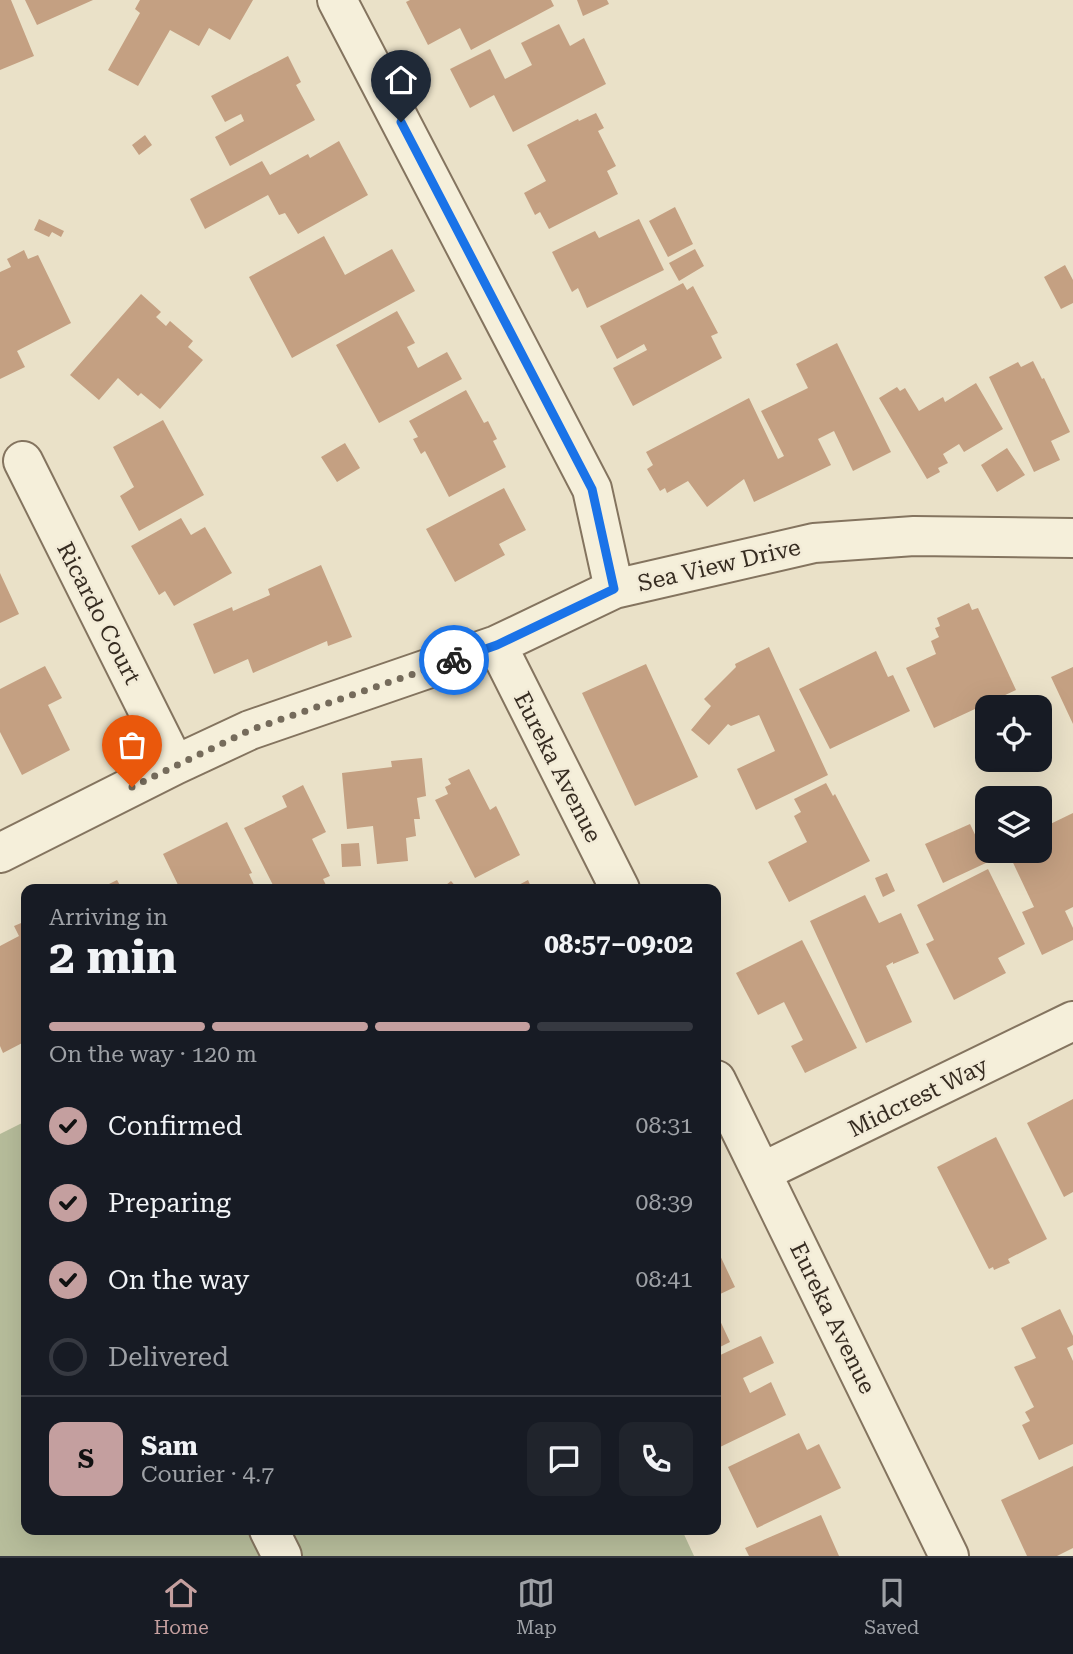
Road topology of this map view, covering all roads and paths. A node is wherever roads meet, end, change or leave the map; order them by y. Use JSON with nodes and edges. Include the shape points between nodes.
{"nodes":[{"id":1,"x":337,"y":0,"type":"edge"},
{"id":2,"x":23,"y":461,"type":"dead end"},
{"id":3,"x":1073,"y":538,"type":"edge"},
{"id":4,"x":614,"y":589,"type":"junction"},
{"id":5,"x":497,"y":645,"type":"junction"},
{"id":6,"x":175,"y":765,"type":"junction"},
{"id":7,"x":0,"y":853,"type":"edge"},
{"id":8,"x":617,"y":884,"type":"edge"},
{"id":9,"x":1073,"y":1021,"type":"edge"},
{"id":10,"x":721,"y":1090,"type":"edge"},
{"id":11,"x":762,"y":1172,"type":"junction"},
{"id":12,"x":272,"y":1535,"type":"edge"},
{"id":13,"x":282,"y":1556,"type":"edge"},
{"id":14,"x":950,"y":1556,"type":"edge"}],
"edges":[{"from":1,"to":4,"type":"street","via":[[592,489]]},
{"from":2,"to":6,"type":"street","name":"Ricardo Court"},
{"from":3,"to":4,"type":"street","name":"Sea View Drive","via":[[914,536],[814,543]]},
{"from":4,"to":5,"type":"street","name":"Sea View Drive"},
{"from":5,"to":6,"type":"street","name":"Sea View Drive","via":[[250,730]]},
{"from":5,"to":8,"type":"street","name":"Eureka Avenue"},
{"from":6,"to":7,"type":"street","name":"Sea View Drive"},
{"from":9,"to":11,"type":"street","name":"Midcrest Way"},
{"from":10,"to":11,"type":"street","name":"Eureka Avenue"},
{"from":11,"to":14,"type":"street","name":"Eureka Avenue"},
{"from":12,"to":13,"type":"street"}]}
